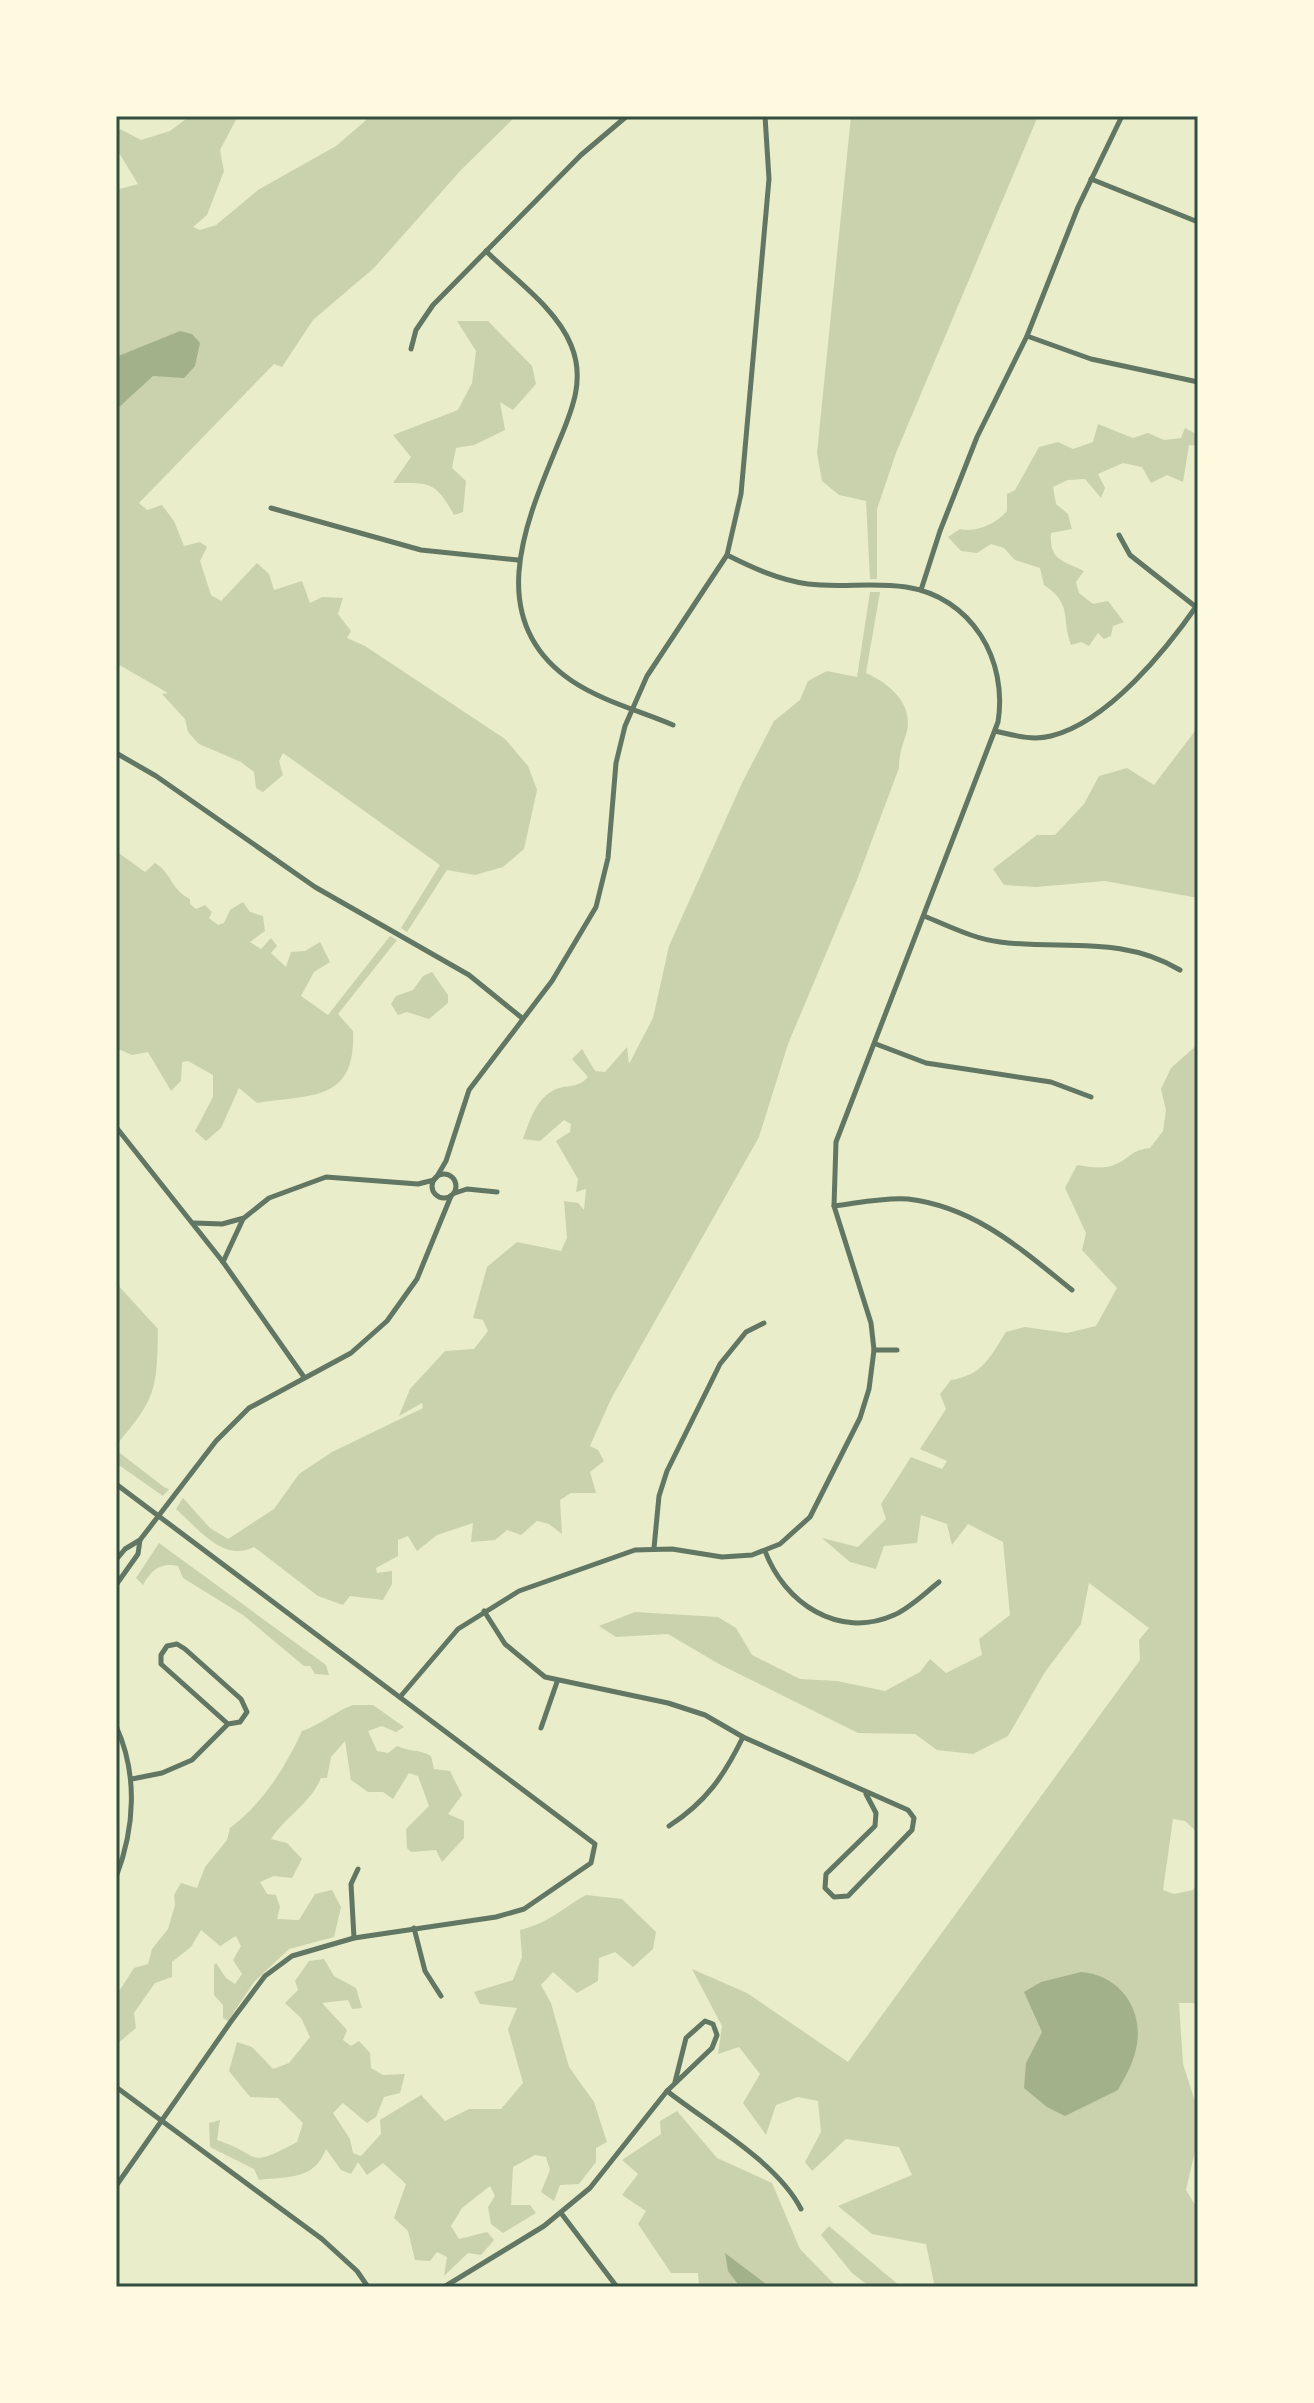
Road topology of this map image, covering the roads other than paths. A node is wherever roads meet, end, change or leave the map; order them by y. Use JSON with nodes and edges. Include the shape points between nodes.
{"nodes":[{"id":1,"x":627,"y":116,"type":"edge"},
{"id":2,"x":765,"y":116,"type":"edge"},
{"id":3,"x":1122,"y":116,"type":"edge"},
{"id":4,"x":1091,"y":179,"type":"junction"},
{"id":5,"x":1198,"y":222,"type":"edge"},
{"id":6,"x":486,"y":251,"type":"junction"},
{"id":7,"x":1027,"y":336,"type":"junction"},
{"id":8,"x":411,"y":349,"type":"dead end"},
{"id":9,"x":1198,"y":382,"type":"edge"},
{"id":10,"x":271,"y":508,"type":"dead end"},
{"id":11,"x":1119,"y":535,"type":"dead end"},
{"id":12,"x":727,"y":555,"type":"junction"},
{"id":13,"x":518,"y":560,"type":"junction"},
{"id":14,"x":921,"y":590,"type":"junction"},
{"id":15,"x":1197,"y":605,"type":"edge"},
{"id":16,"x":632,"y":707,"type":"junction"},
{"id":17,"x":673,"y":725,"type":"dead end"},
{"id":18,"x":995,"y":731,"type":"junction"},
{"id":19,"x":116,"y":753,"type":"edge"},
{"id":20,"x":924,"y":916,"type":"junction"},
{"id":21,"x":1180,"y":970,"type":"dead end"},
{"id":22,"x":522,"y":1018,"type":"junction"},
{"id":23,"x":876,"y":1044,"type":"junction"},
{"id":24,"x":1091,"y":1097,"type":"dead end"},
{"id":25,"x":116,"y":1127,"type":"edge"},
{"id":26,"x":446,"y":1161,"type":"junction"},
{"id":27,"x":435,"y":1179,"type":"junction"},
{"id":28,"x":454,"y":1180,"type":"junction"},
{"id":29,"x":418,"y":1184,"type":"junction"},
{"id":30,"x":467,"y":1189,"type":"junction"},
{"id":31,"x":497,"y":1192,"type":"dead end"},
{"id":32,"x":436,"y":1194,"type":"junction"},
{"id":33,"x":452,"y":1195,"type":"junction"},
{"id":34,"x":834,"y":1206,"type":"junction"},
{"id":35,"x":244,"y":1218,"type":"junction"},
{"id":36,"x":440,"y":1220,"type":"junction"},
{"id":37,"x":193,"y":1223,"type":"junction"},
{"id":38,"x":223,"y":1262,"type":"junction"},
{"id":39,"x":1072,"y":1290,"type":"dead end"},
{"id":40,"x":764,"y":1323,"type":"dead end"},
{"id":41,"x":874,"y":1350,"type":"junction"},
{"id":42,"x":897,"y":1350,"type":"dead end"},
{"id":43,"x":304,"y":1377,"type":"junction"},
{"id":44,"x":116,"y":1484,"type":"edge"},
{"id":45,"x":158,"y":1516,"type":"junction"},
{"id":46,"x":140,"y":1540,"type":"junction"},
{"id":47,"x":654,"y":1548,"type":"junction"},
{"id":48,"x":765,"y":1551,"type":"junction"},
{"id":49,"x":116,"y":1560,"type":"edge"},
{"id":50,"x":939,"y":1582,"type":"dead end"},
{"id":51,"x":116,"y":1585,"type":"edge"},
{"id":52,"x":484,"y":1611,"type":"junction"},
{"id":53,"x":557,"y":1682,"type":"junction"},
{"id":54,"x":400,"y":1697,"type":"junction"},
{"id":55,"x":228,"y":1724,"type":"junction"},
{"id":56,"x":116,"y":1726,"type":"edge"},
{"id":57,"x":541,"y":1728,"type":"dead end"},
{"id":58,"x":743,"y":1737,"type":"junction"},
{"id":59,"x":132,"y":1779,"type":"junction"},
{"id":60,"x":866,"y":1794,"type":"junction"},
{"id":61,"x":669,"y":1826,"type":"dead end"},
{"id":62,"x":358,"y":1869,"type":"dead end"},
{"id":63,"x":116,"y":1877,"type":"edge"},
{"id":64,"x":414,"y":1928,"type":"junction"},
{"id":65,"x":354,"y":1938,"type":"junction"},
{"id":66,"x":441,"y":1996,"type":"dead end"},
{"id":67,"x":675,"y":2082,"type":"junction"},
{"id":68,"x":116,"y":2087,"type":"edge"},
{"id":69,"x":667,"y":2091,"type":"junction"},
{"id":70,"x":163,"y":2122,"type":"junction"},
{"id":71,"x":116,"y":2186,"type":"edge"},
{"id":72,"x":801,"y":2209,"type":"dead end"},
{"id":73,"x":561,"y":2213,"type":"junction"},
{"id":74,"x":368,"y":2287,"type":"edge"},
{"id":75,"x":444,"y":2287,"type":"edge"},
{"id":76,"x":617,"y":2287,"type":"edge"}],
"edges":[{"from":1,"to":6,"type":"street"},
{"from":2,"to":12,"type":"street","via":[[769,179],[741,494]]},
{"from":3,"to":4,"type":"street"},
{"from":4,"to":5,"type":"street"},
{"from":4,"to":7,"type":"street"},
{"from":6,"to":8,"type":"street","via":[[424,316]]},
{"from":6,"to":13,"type":"street","via":[[555,320],[576,361],[573,408],[528,515]]},
{"from":7,"to":9,"type":"street","via":[[1091,359]]},
{"from":7,"to":14,"type":"street","via":[[977,437]]},
{"from":10,"to":13,"type":"street","via":[[421,550]]},
{"from":11,"to":15,"type":"street","via":[[1130,555]]},
{"from":12,"to":14,"type":"street","via":[[759,571],[805,583]]},
{"from":12,"to":16,"type":"street"},
{"from":13,"to":16,"type":"street","via":[[523,610],[550,662],[584,688]]},
{"from":14,"to":18,"type":"street","via":[[962,614],[992,650],[1001,696]]},
{"from":15,"to":18,"type":"street","via":[[1149,666],[1080,722],[1049,737]]},
{"from":16,"to":17,"type":"street"},
{"from":16,"to":22,"type":"street","via":[[616,763],[602,891],[571,952]]},
{"from":18,"to":20,"type":"street"},
{"from":19,"to":22,"type":"street","via":[[315,887],[469,975]]},
{"from":20,"to":21,"type":"street","via":[[1001,942],[1124,948]]},
{"from":20,"to":23,"type":"street"},
{"from":22,"to":26,"type":"street","via":[[469,1090]]},
{"from":23,"to":24,"type":"street","via":[[926,1063],[1051,1082]]},
{"from":23,"to":34,"type":"street","via":[[836,1142]]},
{"from":25,"to":37,"type":"street"},
{"from":26,"to":27,"type":"street"},
{"from":26,"to":28,"type":"street"},
{"from":27,"to":28,"type":"street","via":[[446,1175]]},
{"from":27,"to":29,"type":"street"},
{"from":27,"to":32,"type":"street"},
{"from":28,"to":30,"type":"street"},
{"from":28,"to":33,"type":"street"},
{"from":29,"to":32,"type":"street"},
{"from":29,"to":35,"type":"street","via":[[326,1177],[269,1198]]},
{"from":30,"to":31,"type":"street"},
{"from":30,"to":33,"type":"street"},
{"from":32,"to":33,"type":"street"},
{"from":32,"to":36,"type":"street"},
{"from":33,"to":36,"type":"street"},
{"from":34,"to":39,"type":"street","via":[[905,1199],[953,1208],[996,1230]]},
{"from":34,"to":41,"type":"street","via":[[871,1323]]},
{"from":35,"to":37,"type":"street"},
{"from":35,"to":38,"type":"street"},
{"from":36,"to":43,"type":"street","via":[[417,1279],[387,1321],[351,1353]]},
{"from":37,"to":38,"type":"street"},
{"from":38,"to":43,"type":"street"},
{"from":40,"to":47,"type":"street","via":[[746,1332],[720,1364],[667,1471]]},
{"from":41,"to":42,"type":"street"},
{"from":41,"to":48,"type":"street","via":[[865,1403],[821,1502],[796,1532]]},
{"from":43,"to":45,"type":"street","via":[[249,1408]]},
{"from":44,"to":45,"type":"street"},
{"from":45,"to":46,"type":"street"},
{"from":45,"to":54,"type":"street"},
{"from":46,"to":49,"type":"street"},
{"from":46,"to":51,"type":"street","via":[[138,1554]]},
{"from":47,"to":48,"type":"street","via":[[722,1557]]},
{"from":47,"to":52,"type":"street","via":[[592,1562]]},
{"from":48,"to":50,"type":"street","via":[[775,1577],[798,1602],[845,1621],[895,1615]]},
{"from":52,"to":53,"type":"street","via":[[511,1650]]},
{"from":52,"to":54,"type":"street","via":[[458,1629]]},
{"from":53,"to":57,"type":"street"},
{"from":53,"to":58,"type":"street","via":[[678,1706]]},
{"from":54,"to":64,"type":"street","via":[[595,1844],[591,1863],[524,1909]]},
{"from":55,"to":55,"type":"street","via":[[245,1718],[246,1705],[185,1649],[167,1646],[161,1664]]},
{"from":55,"to":59,"type":"street","via":[[192,1760]]},
{"from":56,"to":59,"type":"street"},
{"from":58,"to":60,"type":"street"},
{"from":58,"to":61,"type":"street","via":[[706,1799]]},
{"from":59,"to":63,"type":"street","via":[[128,1833]]},
{"from":60,"to":60,"type":"street","via":[[908,1810],[915,1823],[848,1896],[834,1897],[825,1888],[826,1874],[875,1826],[876,1813]]},
{"from":62,"to":65,"type":"street","via":[[351,1884]]},
{"from":64,"to":65,"type":"street"},
{"from":64,"to":66,"type":"street","via":[[425,1971]]},
{"from":65,"to":70,"type":"street","via":[[292,1956],[265,1976]]},
{"from":67,"to":67,"type":"street","via":[[712,2048],[717,2035],[713,2024],[705,2021],[686,2038]]},
{"from":67,"to":69,"type":"street"},
{"from":68,"to":70,"type":"street"},
{"from":69,"to":72,"type":"street","via":[[774,2173]]},
{"from":69,"to":73,"type":"street","via":[[590,2188]]},
{"from":70,"to":71,"type":"street"},
{"from":70,"to":74,"type":"street","via":[[322,2239]]},
{"from":73,"to":75,"type":"street"},
{"from":73,"to":76,"type":"street"}]}
